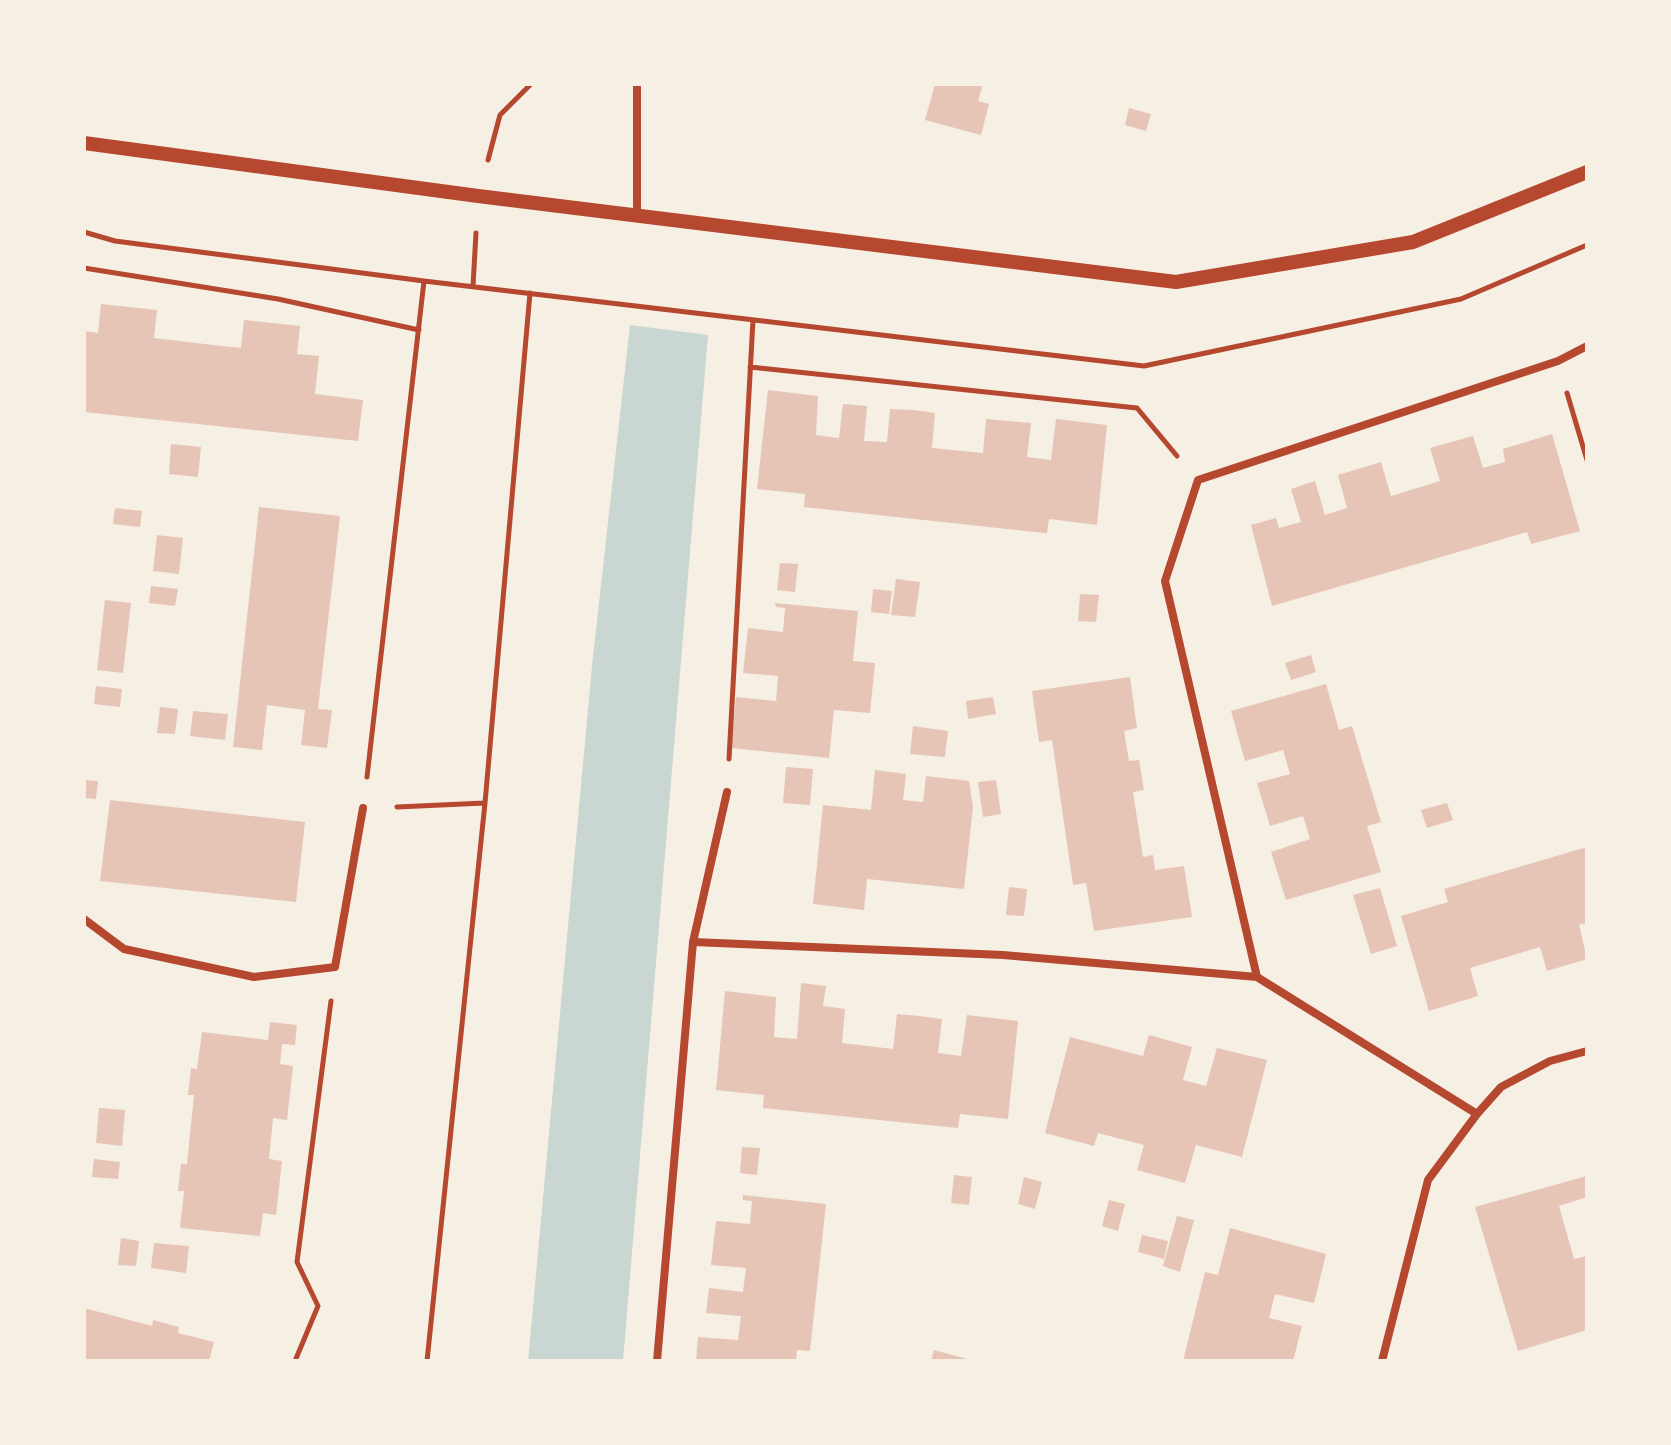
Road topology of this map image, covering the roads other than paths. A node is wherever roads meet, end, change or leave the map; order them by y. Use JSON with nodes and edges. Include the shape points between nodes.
{"nodes":[{"id":1,"x":637,"y":84,"type":"edge"},
{"id":2,"x":84,"y":143,"type":"edge"},
{"id":3,"x":1587,"y":172,"type":"edge"},
{"id":4,"x":637,"y":216,"type":"junction"},
{"id":5,"x":1587,"y":346,"type":"edge"},
{"id":6,"x":727,"y":792,"type":"road end"},
{"id":7,"x":363,"y":808,"type":"road end"},
{"id":8,"x":84,"y":919,"type":"edge"},
{"id":9,"x":693,"y":942,"type":"junction"},
{"id":10,"x":1257,"y":977,"type":"junction"},
{"id":11,"x":1587,"y":1051,"type":"edge"},
{"id":12,"x":1477,"y":1114,"type":"junction"},
{"id":13,"x":657,"y":1361,"type":"edge"},
{"id":14,"x":1382,"y":1361,"type":"edge"}],
"edges":[{"from":1,"to":4,"type":"street"},
{"from":2,"to":4,"type":"street"},
{"from":3,"to":4,"type":"street","via":[[1413,242],[1176,282]]},
{"from":5,"to":10,"type":"street","via":[[1558,361],[1198,480],[1165,581]]},
{"from":6,"to":9,"type":"street"},
{"from":7,"to":8,"type":"street","via":[[335,967],[254,977],[124,949]]},
{"from":9,"to":10,"type":"street","via":[[1003,955]]},
{"from":9,"to":13,"type":"street"},
{"from":10,"to":12,"type":"street"},
{"from":11,"to":12,"type":"street","via":[[1550,1061],[1501,1087]]},
{"from":12,"to":14,"type":"street","via":[[1428,1180]]}]}
